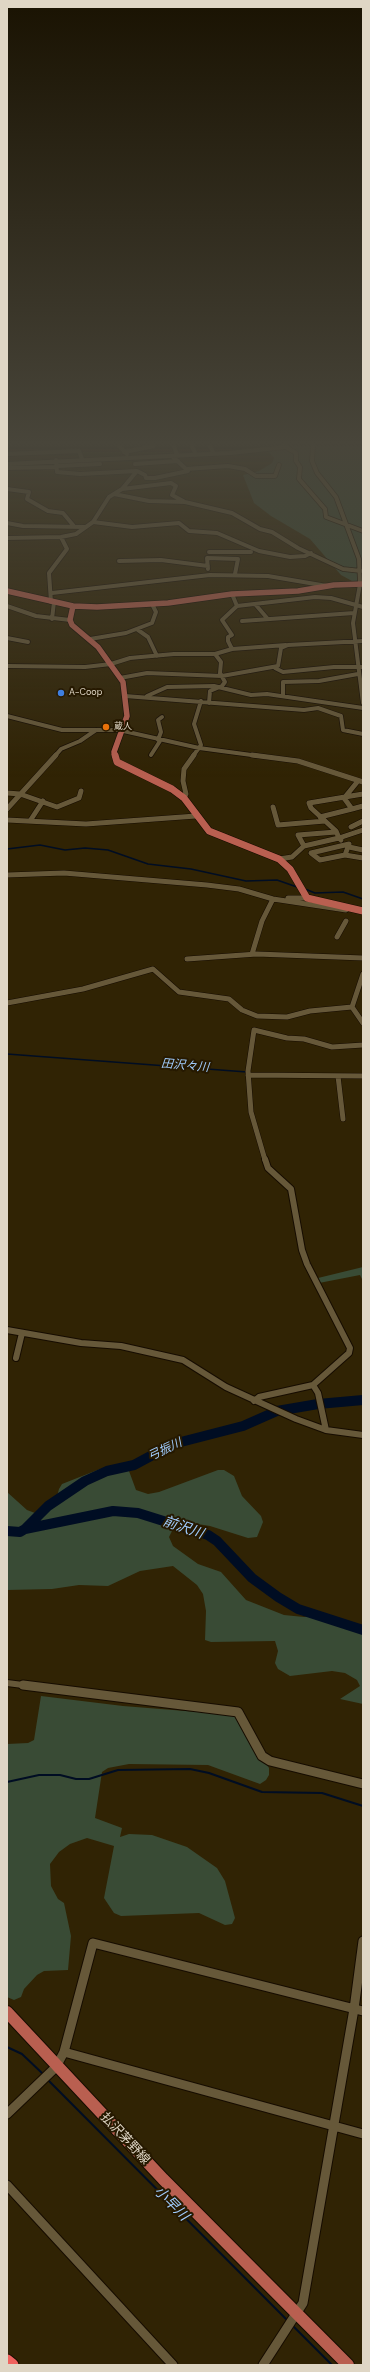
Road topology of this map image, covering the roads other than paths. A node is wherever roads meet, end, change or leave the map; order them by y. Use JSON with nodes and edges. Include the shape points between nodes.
{"nodes":[{"id":1,"x":61,"y":557,"type":"edge"},
{"id":2,"x":318,"y":557,"type":"edge"},
{"id":3,"x":358,"y":557,"type":"edge"},
{"id":4,"x":119,"y":561,"type":"dead end"},
{"id":5,"x":208,"y":566,"type":"junction"},
{"id":6,"x":360,"y":571,"type":"junction"},
{"id":7,"x":235,"y":574,"type":"junction"},
{"id":8,"x":210,"y":575,"type":"junction"},
{"id":9,"x":361,"y":584,"type":"edge"},
{"id":10,"x":327,"y":586,"type":"junction"},
{"id":11,"x":7,"y":591,"type":"edge"},
{"id":12,"x":258,"y":592,"type":"junction"},
{"id":13,"x":52,"y":593,"type":"junction"},
{"id":14,"x":232,"y":594,"type":"junction"},
{"id":15,"x":53,"y":602,"type":"junction"},
{"id":16,"x":264,"y":603,"type":"junction"},
{"id":17,"x":152,"y":604,"type":"junction"},
{"id":18,"x":255,"y":604,"type":"junction"},
{"id":19,"x":355,"y":604,"type":"junction"},
{"id":20,"x":7,"y":605,"type":"edge"},
{"id":21,"x":73,"y":606,"type":"junction"},
{"id":22,"x":237,"y":606,"type":"junction"},
{"id":23,"x":363,"y":607,"type":"edge"},
{"id":24,"x":354,"y":613,"type":"junction"},
{"id":25,"x":267,"y":618,"type":"junction"},
{"id":26,"x":52,"y":619,"type":"junction"},
{"id":27,"x":70,"y":620,"type":"junction"},
{"id":28,"x":242,"y":621,"type":"dead end"},
{"id":29,"x":138,"y":630,"type":"junction"},
{"id":30,"x":7,"y":638,"type":"edge"},
{"id":31,"x":90,"y":639,"type":"junction"},
{"id":32,"x":363,"y":641,"type":"edge"},
{"id":33,"x":28,"y":642,"type":"dead end"},
{"id":34,"x":355,"y":642,"type":"junction"},
{"id":35,"x":288,"y":645,"type":"junction"},
{"id":36,"x":232,"y":649,"type":"junction"},
{"id":37,"x":215,"y":654,"type":"junction"},
{"id":38,"x":157,"y":656,"type":"junction"},
{"id":39,"x":110,"y":664,"type":"junction"},
{"id":40,"x":7,"y":666,"type":"edge"},
{"id":41,"x":358,"y":667,"type":"junction"},
{"id":42,"x":363,"y":667,"type":"edge"},
{"id":43,"x":275,"y":668,"type":"junction"},
{"id":44,"x":358,"y":674,"type":"junction"},
{"id":45,"x":222,"y":676,"type":"junction"},
{"id":46,"x":120,"y":678,"type":"junction"},
{"id":47,"x":219,"y":687,"type":"junction"},
{"id":48,"x":362,"y":692,"type":"edge"},
{"id":49,"x":125,"y":696,"type":"junction"},
{"id":50,"x":146,"y":696,"type":"junction"},
{"id":51,"x":283,"y":696,"type":"junction"},
{"id":52,"x":201,"y":701,"type":"junction"},
{"id":53,"x":209,"y":703,"type":"junction"},
{"id":54,"x":363,"y":703,"type":"edge"},
{"id":55,"x":363,"y":708,"type":"edge"},
{"id":56,"x":7,"y":716,"type":"edge"},
{"id":57,"x":162,"y":717,"type":"dead end"},
{"id":58,"x":96,"y":730,"type":"junction"},
{"id":59,"x":123,"y":731,"type":"junction"},
{"id":60,"x":363,"y":734,"type":"edge"},
{"id":61,"x":159,"y":741,"type":"junction"},
{"id":62,"x":199,"y":748,"type":"junction"},
{"id":63,"x":151,"y":755,"type":"dead end"},
{"id":64,"x":360,"y":782,"type":"edge"},
{"id":65,"x":81,"y":791,"type":"dead end"},
{"id":66,"x":7,"y":793,"type":"edge"},
{"id":67,"x":20,"y":794,"type":"junction"},
{"id":68,"x":363,"y":794,"type":"edge"},
{"id":69,"x":184,"y":798,"type":"junction"},
{"id":70,"x":344,"y":798,"type":"junction"},
{"id":71,"x":43,"y":801,"type":"junction"},
{"id":72,"x":363,"y":806,"type":"edge"},
{"id":73,"x":273,"y":807,"type":"dead end"},
{"id":74,"x":7,"y":809,"type":"edge"},
{"id":75,"x":352,"y":809,"type":"junction"},
{"id":76,"x":196,"y":816,"type":"junction"},
{"id":77,"x":320,"y":817,"type":"junction"},
{"id":78,"x":7,"y":820,"type":"edge"},
{"id":79,"x":30,"y":821,"type":"junction"},
{"id":80,"x":325,"y":821,"type":"junction"},
{"id":81,"x":363,"y":821,"type":"edge"},
{"id":82,"x":351,"y":827,"type":"dead end"},
{"id":83,"x":363,"y":830,"type":"edge"},
{"id":84,"x":336,"y":832,"type":"junction"},
{"id":85,"x":339,"y":838,"type":"junction"},
{"id":86,"x":304,"y":846,"type":"junction"},
{"id":87,"x":349,"y":846,"type":"junction"},
{"id":88,"x":363,"y":850,"type":"edge"},
{"id":89,"x":345,"y":855,"type":"junction"},
{"id":90,"x":363,"y":858,"type":"edge"},
{"id":91,"x":279,"y":860,"type":"junction"},
{"id":92,"x":7,"y":875,"type":"edge"},
{"id":93,"x":307,"y":898,"type":"junction"},
{"id":94,"x":273,"y":899,"type":"junction"},
{"id":95,"x":363,"y":911,"type":"edge"},
{"id":96,"x":346,"y":921,"type":"dead end"},
{"id":97,"x":337,"y":937,"type":"dead end"},
{"id":98,"x":252,"y":954,"type":"junction"},
{"id":99,"x":363,"y":958,"type":"edge"},
{"id":100,"x":187,"y":959,"type":"dead end"},
{"id":101,"x":363,"y":974,"type":"edge"},
{"id":102,"x":7,"y":1003,"type":"edge"},
{"id":103,"x":352,"y":1007,"type":"junction"},
{"id":104,"x":363,"y":1023,"type":"edge"},
{"id":105,"x":363,"y":1045,"type":"edge"},
{"id":106,"x":248,"y":1073,"type":"junction"},
{"id":107,"x":338,"y":1076,"type":"junction"},
{"id":108,"x":363,"y":1076,"type":"edge"},
{"id":109,"x":343,"y":1119,"type":"dead end"},
{"id":110,"x":7,"y":1330,"type":"edge"},
{"id":111,"x":22,"y":1333,"type":"junction"},
{"id":112,"x":16,"y":1358,"type":"dead end"},
{"id":113,"x":313,"y":1385,"type":"junction"},
{"id":114,"x":254,"y":1401,"type":"junction"},
{"id":115,"x":326,"y":1430,"type":"junction"},
{"id":116,"x":363,"y":1435,"type":"edge"},
{"id":117,"x":7,"y":1683,"type":"edge"},
{"id":118,"x":363,"y":1784,"type":"edge"},
{"id":119,"x":363,"y":1941,"type":"edge"},
{"id":120,"x":359,"y":2010,"type":"edge"},
{"id":121,"x":7,"y":2012,"type":"edge"},
{"id":122,"x":64,"y":2052,"type":"junction"},
{"id":123,"x":56,"y":2066,"type":"junction"},
{"id":124,"x":7,"y":2114,"type":"edge"},
{"id":125,"x":334,"y":2126,"type":"junction"},
{"id":126,"x":363,"y":2134,"type":"edge"},
{"id":127,"x":7,"y":2185,"type":"edge"},
{"id":128,"x":297,"y":2314,"type":"junction"},
{"id":129,"x":7,"y":2360,"type":"edge"},
{"id":130,"x":12,"y":2365,"type":"edge"},
{"id":131,"x":172,"y":2365,"type":"edge"},
{"id":132,"x":263,"y":2365,"type":"edge"},
{"id":133,"x":348,"y":2365,"type":"edge"}],
"edges":[{"from":1,"to":13,"type":"street","via":[[49,573]]},
{"from":2,"to":6,"type":"street","via":[[343,569]]},
{"from":3,"to":6,"type":"street"},
{"from":4,"to":5,"type":"street","via":[[161,560]]},
{"from":5,"to":7,"type":"street","via":[[207,558],[238,559]]},
{"from":5,"to":8,"type":"street"},
{"from":6,"to":9,"type":"street"},
{"from":7,"to":8,"type":"street"},
{"from":7,"to":10,"type":"street","via":[[268,576]]},
{"from":8,"to":13,"type":"street"},
{"from":9,"to":10,"type":"main road"},
{"from":9,"to":19,"type":"street"},
{"from":10,"to":12,"type":"main road","via":[[298,591]]},
{"from":11,"to":15,"type":"main road"},
{"from":12,"to":14,"type":"main road"},
{"from":12,"to":16,"type":"street"},
{"from":13,"to":15,"type":"street"},
{"from":14,"to":17,"type":"main road"},
{"from":14,"to":22,"type":"street"},
{"from":15,"to":21,"type":"main road"},
{"from":15,"to":26,"type":"street"},
{"from":16,"to":18,"type":"street"},
{"from":16,"to":19,"type":"street","via":[[315,597]]},
{"from":17,"to":21,"type":"main road"},
{"from":17,"to":29,"type":"street","via":[[155,618],[152,623]]},
{"from":18,"to":22,"type":"street"},
{"from":18,"to":25,"type":"street"},
{"from":19,"to":23,"type":"street"},
{"from":19,"to":24,"type":"street"},
{"from":20,"to":26,"type":"street","via":[[29,614]]},
{"from":21,"to":27,"type":"main road"},
{"from":22,"to":36,"type":"street","via":[[222,620],[232,635],[228,637],[228,641]]},
{"from":24,"to":25,"type":"street"},
{"from":24,"to":34,"type":"street"},
{"from":25,"to":28,"type":"street"},
{"from":26,"to":27,"type":"street"},
{"from":27,"to":31,"type":"main road","via":[[72,625]]},
{"from":29,"to":31,"type":"street"},
{"from":29,"to":38,"type":"street","via":[[148,637]]},
{"from":30,"to":33,"type":"street"},
{"from":31,"to":39,"type":"main road"},
{"from":32,"to":34,"type":"street"},
{"from":34,"to":35,"type":"street"},
{"from":34,"to":41,"type":"street"},
{"from":35,"to":36,"type":"street"},
{"from":35,"to":43,"type":"street","via":[[281,648],[280,664]]},
{"from":36,"to":37,"type":"street"},
{"from":37,"to":38,"type":"street"},
{"from":37,"to":45,"type":"street","via":[[221,662]]},
{"from":38,"to":39,"type":"street","via":[[130,658]]},
{"from":39,"to":40,"type":"street","via":[[85,667]]},
{"from":39,"to":46,"type":"main road"},
{"from":41,"to":42,"type":"street"},
{"from":41,"to":43,"type":"street","via":[[283,672]]},
{"from":41,"to":44,"type":"street"},
{"from":43,"to":45,"type":"street"},
{"from":44,"to":48,"type":"street"},
{"from":44,"to":51,"type":"street","via":[[319,682],[283,682]]},
{"from":45,"to":46,"type":"street","via":[[147,673]]},
{"from":45,"to":47,"type":"street","via":[[225,684]]},
{"from":46,"to":49,"type":"main road"},
{"from":47,"to":50,"type":"street","via":[[167,688]]},
{"from":47,"to":51,"type":"street","via":[[251,695]]},
{"from":47,"to":53,"type":"street","via":[[210,691]]},
{"from":48,"to":54,"type":"street"},
{"from":49,"to":50,"type":"street"},
{"from":49,"to":59,"type":"main road","via":[[127,716]]},
{"from":50,"to":52,"type":"street"},
{"from":51,"to":55,"type":"street"},
{"from":52,"to":53,"type":"street"},
{"from":52,"to":62,"type":"street","via":[[194,724],[199,736]]},
{"from":53,"to":60,"type":"street","via":[[304,710],[318,708],[341,716],[343,730]]},
{"from":56,"to":58,"type":"street","via":[[62,730]]},
{"from":57,"to":61,"type":"street","via":[[158,720],[161,732]]},
{"from":58,"to":59,"type":"street"},
{"from":58,"to":67,"type":"street","via":[[80,741],[61,749]]},
{"from":59,"to":61,"type":"street"},
{"from":59,"to":69,"type":"main road","via":[[114,752],[117,762],[172,789]]},
{"from":61,"to":62,"type":"street"},
{"from":61,"to":63,"type":"street"},
{"from":62,"to":64,"type":"street","via":[[311,764]]},
{"from":62,"to":69,"type":"street","via":[[184,769]]},
{"from":64,"to":70,"type":"street"},
{"from":65,"to":71,"type":"street","via":[[79,798],[58,807]]},
{"from":66,"to":67,"type":"street"},
{"from":67,"to":71,"type":"street"},
{"from":67,"to":74,"type":"street"},
{"from":68,"to":70,"type":"street"},
{"from":69,"to":76,"type":"main road"},
{"from":70,"to":75,"type":"street"},
{"from":70,"to":77,"type":"street","via":[[309,803]]},
{"from":71,"to":79,"type":"street"},
{"from":72,"to":75,"type":"street"},
{"from":73,"to":80,"type":"street","via":[[278,825]]},
{"from":75,"to":77,"type":"street"},
{"from":76,"to":79,"type":"street","via":[[86,824]]},
{"from":76,"to":91,"type":"main road","via":[[209,831]]},
{"from":77,"to":80,"type":"street"},
{"from":78,"to":79,"type":"street"},
{"from":80,"to":84,"type":"street"},
{"from":81,"to":82,"type":"street"},
{"from":83,"to":85,"type":"street"},
{"from":84,"to":85,"type":"street"},
{"from":84,"to":86,"type":"street","via":[[298,835]]},
{"from":85,"to":86,"type":"street"},
{"from":85,"to":87,"type":"street"},
{"from":86,"to":91,"type":"street","via":[[305,848],[292,857]]},
{"from":87,"to":88,"type":"street"},
{"from":87,"to":89,"type":"street"},
{"from":87,"to":89,"type":"street","via":[[311,853],[320,860]]},
{"from":89,"to":90,"type":"street"},
{"from":91,"to":93,"type":"main road","via":[[290,869]]},
{"from":92,"to":94,"type":"street","via":[[64,873],[150,880],[239,889]]},
{"from":93,"to":94,"type":"street"},
{"from":93,"to":95,"type":"main road"},
{"from":94,"to":95,"type":"street"},
{"from":94,"to":98,"type":"street","via":[[262,921]]},
{"from":96,"to":97,"type":"street"},
{"from":98,"to":99,"type":"street"},
{"from":98,"to":100,"type":"street"},
{"from":101,"to":103,"type":"street"},
{"from":102,"to":103,"type":"street","via":[[83,989],[153,969],[179,992],[229,999],[242,1010],[262,1017],[287,1017],[316,1010]]},
{"from":103,"to":104,"type":"street"},
{"from":105,"to":106,"type":"street","via":[[332,1047],[254,1030]]},
{"from":106,"to":107,"type":"street"},
{"from":106,"to":113,"type":"street","via":[[251,1112],[268,1168],[291,1189],[307,1264],[350,1348],[349,1353]]},
{"from":107,"to":108,"type":"street"},
{"from":107,"to":109,"type":"street"},
{"from":110,"to":111,"type":"street"},
{"from":111,"to":112,"type":"street"},
{"from":111,"to":114,"type":"street","via":[[81,1343],[121,1346],[183,1360]]},
{"from":113,"to":114,"type":"street","via":[[259,1397]]},
{"from":113,"to":115,"type":"street","via":[[318,1393]]},
{"from":114,"to":115,"type":"street"},
{"from":115,"to":116,"type":"street"},
{"from":117,"to":118,"type":"street","via":[[39,1685],[142,1702],[238,1712],[262,1756],[270,1761]]},
{"from":119,"to":120,"type":"street"},
{"from":120,"to":122,"type":"street","via":[[93,1943]]},
{"from":120,"to":125,"type":"street"},
{"from":121,"to":123,"type":"main road","name":"払沢茅野線"},
{"from":122,"to":123,"type":"street"},
{"from":122,"to":125,"type":"street"},
{"from":123,"to":124,"type":"street"},
{"from":123,"to":128,"type":"main road","name":"払沢茅野線","via":[[163,2179]]},
{"from":125,"to":126,"type":"street"},
{"from":125,"to":128,"type":"street","via":[[303,2303]]},
{"from":127,"to":131,"type":"street"},
{"from":128,"to":132,"type":"street"},
{"from":128,"to":133,"type":"main road","name":"払沢茅野線"},
{"from":129,"to":130,"type":"highway"}]}
